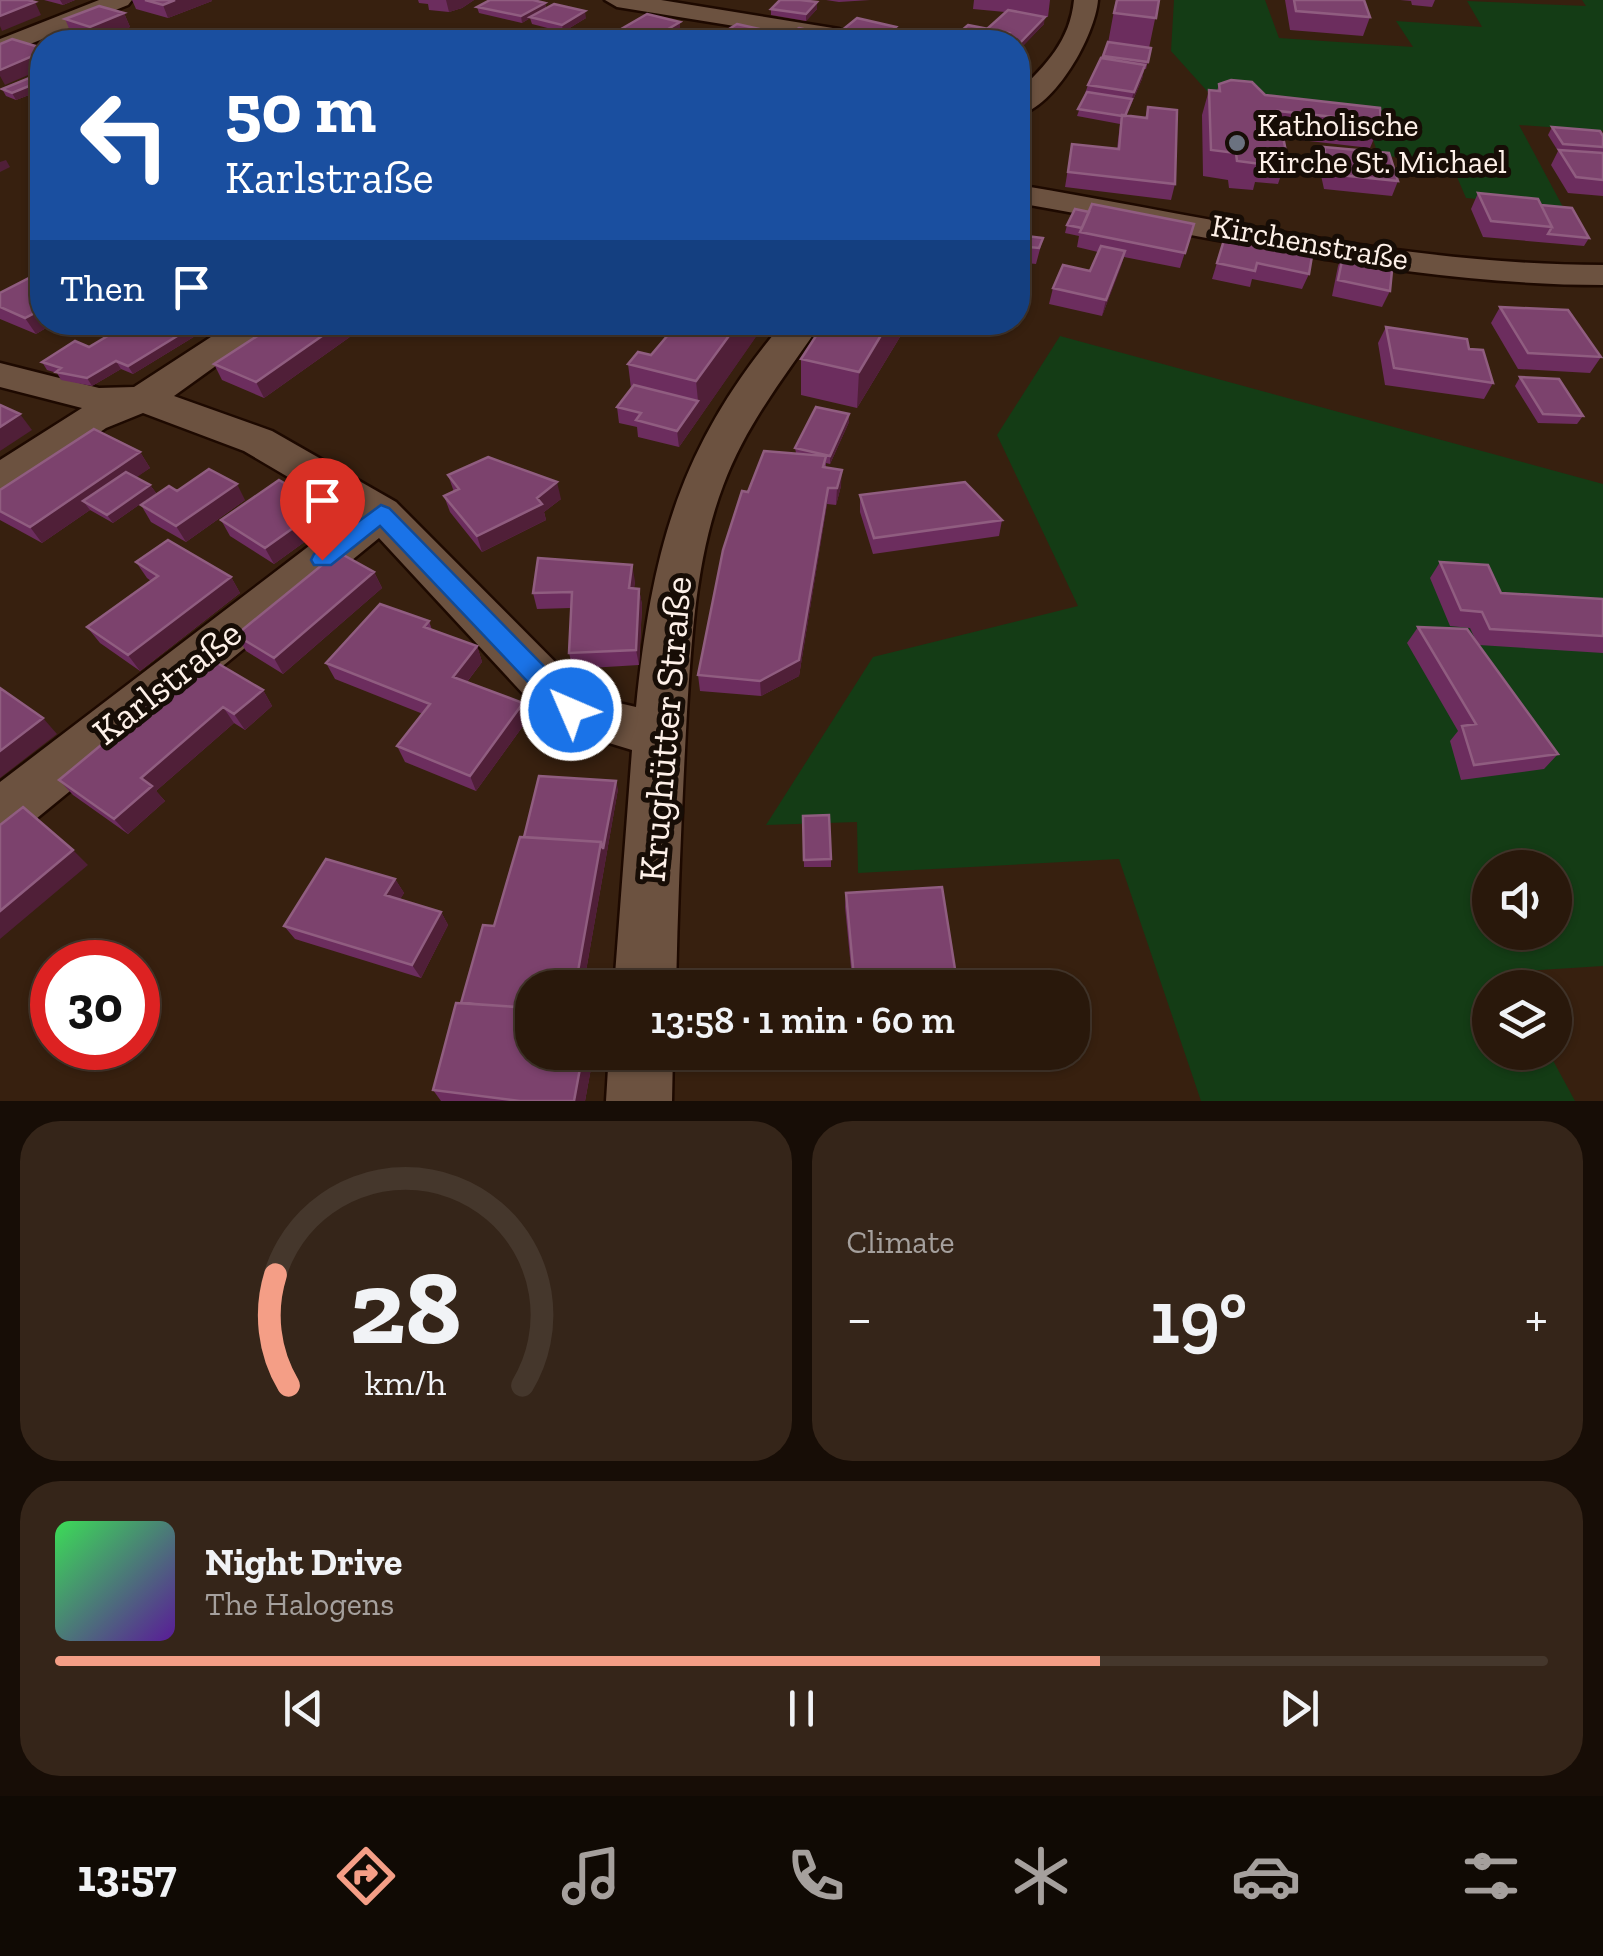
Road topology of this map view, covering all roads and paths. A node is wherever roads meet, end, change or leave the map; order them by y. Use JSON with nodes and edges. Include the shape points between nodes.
{"nodes":[{"id":1,"x":120,"y":0,"type":"edge"},
{"id":2,"x":617,"y":0,"type":"edge"},
{"id":3,"x":753,"y":0,"type":"edge"},
{"id":4,"x":1086,"y":0,"type":"edge"},
{"id":5,"x":730,"y":16,"type":"junction"},
{"id":6,"x":45,"y":30,"type":"edge"},
{"id":7,"x":708,"y":30,"type":"edge"},
{"id":8,"x":806,"y":30,"type":"edge"},
{"id":9,"x":30,"y":36,"type":"edge"},
{"id":10,"x":0,"y":48,"type":"edge"},
{"id":11,"x":1030,"y":94,"type":"edge"},
{"id":12,"x":1030,"y":196,"type":"edge"},
{"id":13,"x":1603,"y":275,"type":"edge"},
{"id":14,"x":239,"y":335,"type":"edge"},
{"id":15,"x":794,"y":335,"type":"edge"},
{"id":16,"x":0,"y":375,"type":"edge"},
{"id":17,"x":143,"y":399,"type":"junction"},
{"id":18,"x":0,"y":480,"type":"edge"},
{"id":19,"x":381,"y":513,"type":"junction"},
{"id":20,"x":659,"y":734,"type":"junction"},
{"id":21,"x":0,"y":814,"type":"edge"},
{"id":22,"x":645,"y":970,"type":"edge"},
{"id":23,"x":640,"y":1070,"type":"edge"},
{"id":24,"x":639,"y":1101,"type":"edge"}],
"edges":[{"from":1,"to":6,"type":"street"},
{"from":2,"to":5,"type":"street"},
{"from":3,"to":5,"type":"street"},
{"from":4,"to":11,"type":"street","via":[[1073,48]]},
{"from":5,"to":7,"type":"street"},
{"from":5,"to":8,"type":"street"},
{"from":9,"to":10,"type":"street"},
{"from":12,"to":13,"type":"street","name":"Kirchenstraße","via":[[1380,256],[1547,276]]},
{"from":14,"to":17,"type":"street"},
{"from":15,"to":20,"type":"street","name":"Krughütter Straße","via":[[724,438],[693,510],[666,648]]},
{"from":16,"to":17,"type":"street","via":[[99,400]]},
{"from":17,"to":18,"type":"street","via":[[92,420]]},
{"from":17,"to":19,"type":"street","via":[[258,441]]},
{"from":19,"to":20,"type":"street","via":[[571,710]]},
{"from":19,"to":21,"type":"street","name":"Karlstraße"},
{"from":20,"to":22,"type":"street","name":"Krughütter Straße"},
{"from":23,"to":24,"type":"street"}]}
